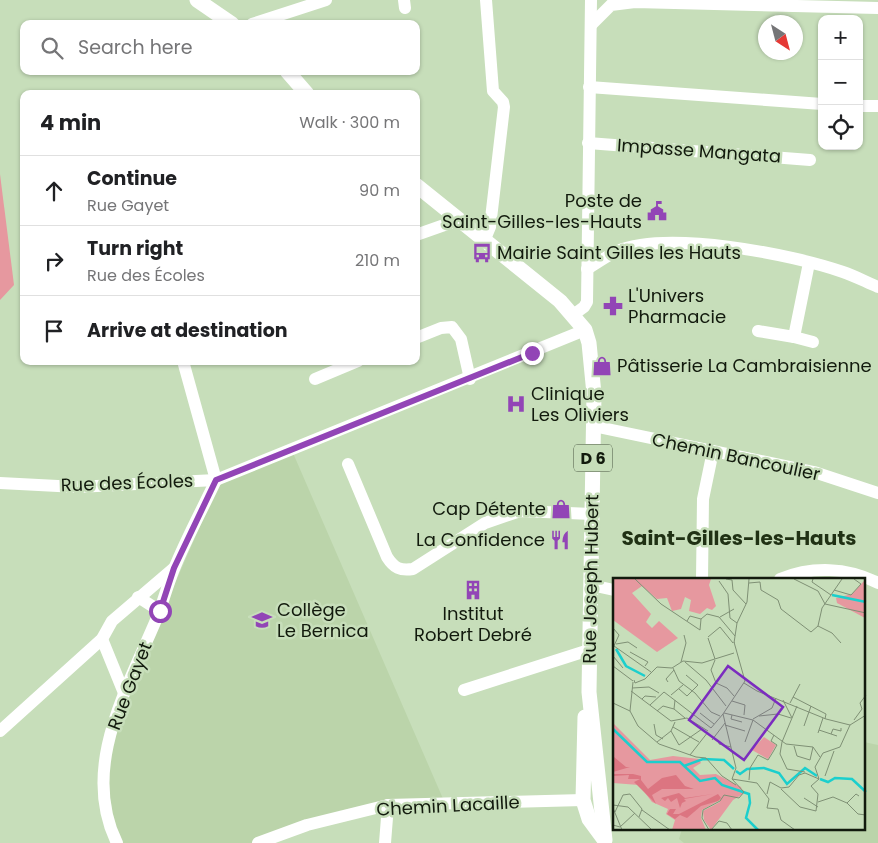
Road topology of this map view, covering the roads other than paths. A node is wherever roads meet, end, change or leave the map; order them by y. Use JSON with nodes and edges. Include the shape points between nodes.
{"nodes":[{"id":1,"x":197,"y":0,"type":"edge"},
{"id":2,"x":326,"y":0,"type":"edge"},
{"id":3,"x":486,"y":0,"type":"edge"},
{"id":4,"x":591,"y":0,"type":"edge"},
{"id":5,"x":670,"y":1,"type":"edge"},
{"id":6,"x":878,"y":8,"type":"edge"},
{"id":7,"x":226,"y":20,"type":"edge"},
{"id":8,"x":264,"y":20,"type":"edge"},
{"id":9,"x":591,"y":24,"type":"junction"},
{"id":10,"x":290,"y":75,"type":"edge"},
{"id":11,"x":589,"y":87,"type":"junction"},
{"id":12,"x":304,"y":90,"type":"edge"},
{"id":13,"x":818,"y":104,"type":"edge"},
{"id":14,"x":863,"y":106,"type":"edge"},
{"id":15,"x":878,"y":106,"type":"edge"},
{"id":16,"x":588,"y":143,"type":"junction"},
{"id":17,"x":810,"y":160,"type":"dead end"},
{"id":18,"x":420,"y":188,"type":"edge"},
{"id":19,"x":457,"y":217,"type":"junction"},
{"id":20,"x":420,"y":234,"type":"edge"},
{"id":21,"x":484,"y":239,"type":"junction"},
{"id":22,"x":809,"y":262,"type":"junction"},
{"id":23,"x":588,"y":269,"type":"junction"},
{"id":24,"x":878,"y":287,"type":"edge"},
{"id":25,"x":573,"y":315,"type":"junction"},
{"id":26,"x":585,"y":330,"type":"junction"},
{"id":27,"x":758,"y":331,"type":"dead end"},
{"id":28,"x":420,"y":336,"type":"edge"},
{"id":29,"x":794,"y":337,"type":"junction"},
{"id":30,"x":813,"y":342,"type":"dead end"},
{"id":31,"x":184,"y":365,"type":"edge"},
{"id":32,"x":348,"y":365,"type":"edge"},
{"id":33,"x":470,"y":378,"type":"junction"},
{"id":34,"x":315,"y":379,"type":"dead end"},
{"id":35,"x":593,"y":426,"type":"junction"},
{"id":36,"x":713,"y":451,"type":"junction"},
{"id":37,"x":348,"y":464,"type":"dead end"},
{"id":38,"x":216,"y":480,"type":"junction"},
{"id":39,"x":0,"y":483,"type":"edge"},
{"id":40,"x":878,"y":493,"type":"edge"},
{"id":41,"x":592,"y":514,"type":"junction"},
{"id":42,"x":174,"y":568,"type":"junction"},
{"id":43,"x":702,"y":578,"type":"edge"},
{"id":44,"x":782,"y":578,"type":"edge"},
{"id":45,"x":878,"y":582,"type":"edge"},
{"id":46,"x":591,"y":585,"type":"junction"},
{"id":47,"x":613,"y":590,"type":"edge"},
{"id":48,"x":138,"y":597,"type":"junction"},
{"id":49,"x":160,"y":611,"type":"junction"},
{"id":50,"x":102,"y":639,"type":"junction"},
{"id":51,"x":589,"y":650,"type":"junction"},
{"id":52,"x":464,"y":690,"type":"dead end"},
{"id":53,"x":589,"y":692,"type":"junction"},
{"id":54,"x":124,"y":693,"type":"junction"},
{"id":55,"x":0,"y":731,"type":"edge"},
{"id":56,"x":583,"y":800,"type":"junction"},
{"id":57,"x":388,"y":805,"type":"junction"},
{"id":58,"x":602,"y":824,"type":"junction"},
{"id":59,"x":606,"y":842,"type":"edge"},
{"id":60,"x":117,"y":843,"type":"edge"},
{"id":61,"x":258,"y":843,"type":"edge"},
{"id":62,"x":386,"y":843,"type":"edge"}],
"edges":[{"from":1,"to":7,"type":"main road"},
{"from":2,"to":8,"type":"street"},
{"from":3,"to":21,"type":"street","via":[[493,91],[501,98],[504,107],[490,227]]},
{"from":4,"to":9,"type":"street"},
{"from":5,"to":6,"type":"street"},
{"from":5,"to":9,"type":"street","via":[[611,5]]},
{"from":9,"to":11,"type":"street"},
{"from":10,"to":12,"type":"main road"},
{"from":11,"to":13,"type":"street"},
{"from":11,"to":16,"type":"street"},
{"from":14,"to":15,"type":"street"},
{"from":16,"to":17,"type":"street","name":"Impasse Mangata"},
{"from":16,"to":23,"type":"street"},
{"from":18,"to":19,"type":"main road","name":"Rue Joseph Hubert","number":"D 6"},
{"from":19,"to":20,"type":"street","via":[[450,223]]},
{"from":19,"to":21,"type":"main road","name":"Rue Joseph Hubert","number":"D 6"},
{"from":21,"to":25,"type":"main road","name":"Rue Joseph Hubert","number":"D 6"},
{"from":22,"to":23,"type":"street","via":[[754,251],[676,244],[641,245],[618,251]]},
{"from":22,"to":24,"type":"street"},
{"from":22,"to":29,"type":"street"},
{"from":23,"to":25,"type":"street","via":[[586,302]]},
{"from":25,"to":26,"type":"main road","name":"Rue Joseph Hubert","number":"D 6"},
{"from":26,"to":33,"type":"street","name":"Rue des Écoles"},
{"from":26,"to":35,"type":"main road","name":"Rue Joseph Hubert","number":"D 6","via":[[591,358]]},
{"from":27,"to":29,"type":"street"},
{"from":28,"to":33,"type":"street","via":[[452,327],[461,340]]},
{"from":29,"to":30,"type":"street"},
{"from":31,"to":38,"type":"street"},
{"from":32,"to":34,"type":"street"},
{"from":33,"to":38,"type":"street","name":"Rue des Écoles"},
{"from":35,"to":36,"type":"street","name":"Chemin Bancoulier"},
{"from":35,"to":41,"type":"main road","name":"Rue Joseph Hubert","number":"D 6"},
{"from":36,"to":40,"type":"street","name":"Chemin Bancoulier","via":[[814,472]]},
{"from":36,"to":43,"type":"street","via":[[703,499]]},
{"from":37,"to":41,"type":"street","via":[[387,557],[394,567],[404,570],[413,569],[485,523],[520,511]]},
{"from":38,"to":39,"type":"street","name":"Rue des Écoles","via":[[77,487]]},
{"from":38,"to":42,"type":"street","name":"Rue Gayet"},
{"from":41,"to":46,"type":"main road","name":"Rue Joseph Hubert","number":"D 6"},
{"from":42,"to":48,"type":"street"},
{"from":42,"to":49,"type":"street","name":"Rue Gayet"},
{"from":44,"to":45,"type":"street","via":[[796,572],[822,570],[859,574]]},
{"from":46,"to":47,"type":"street"},
{"from":46,"to":51,"type":"main road","name":"Rue Joseph Hubert","number":"D 6"},
{"from":48,"to":49,"type":"street"},
{"from":48,"to":50,"type":"street","via":[[112,621]]},
{"from":49,"to":54,"type":"street","name":"Rue Gayet"},
{"from":50,"to":54,"type":"street"},
{"from":50,"to":55,"type":"street"},
{"from":51,"to":52,"type":"street"},
{"from":51,"to":53,"type":"main road","name":"Rue Joseph Hubert","number":"D 6"},
{"from":53,"to":56,"type":"main road","name":"Rue Joseph Hubert","number":"D 6","via":[[583,731]]},
{"from":53,"to":58,"type":"main road","name":"Rue Joseph Hubert","number":"D 6"},
{"from":54,"to":60,"type":"street","name":"Rue Gayet","via":[[107,746],[104,769],[105,810]]},
{"from":56,"to":57,"type":"street","name":"Chemin Lacaille"},
{"from":56,"to":58,"type":"main road"},
{"from":56,"to":59,"type":"main road","name":"Rue Joseph Hubert","number":"D 6","via":[[589,819]]},
{"from":57,"to":61,"type":"street","name":"Chemin Lacaille","via":[[307,825]]},
{"from":57,"to":62,"type":"street"},
{"from":58,"to":59,"type":"main road","name":"Rue Joseph Hubert","number":"D 6"}]}
